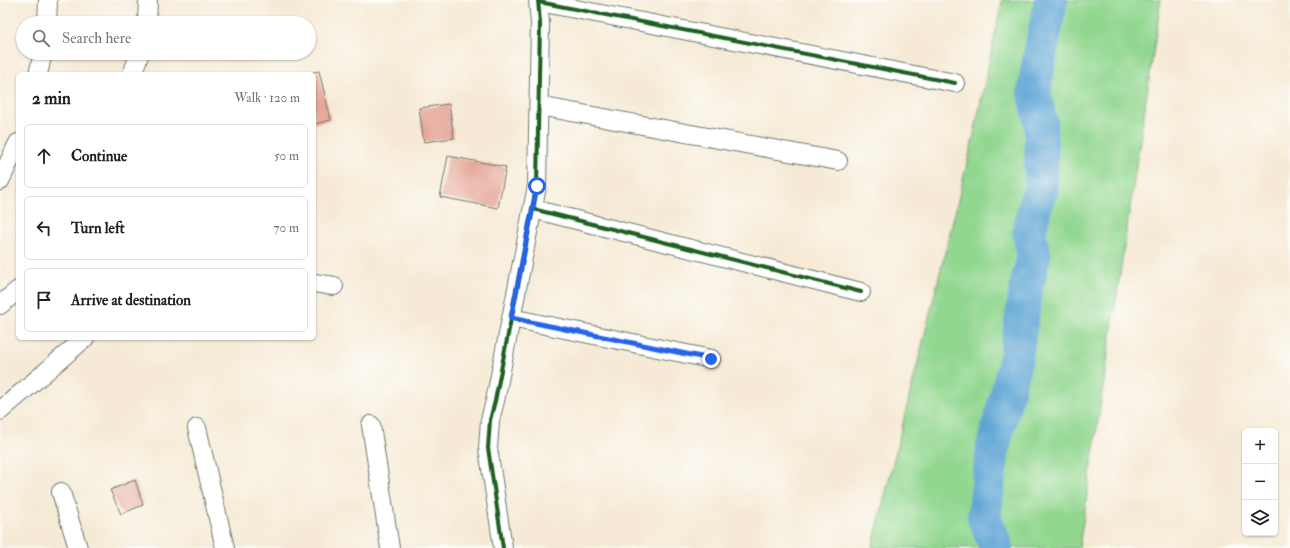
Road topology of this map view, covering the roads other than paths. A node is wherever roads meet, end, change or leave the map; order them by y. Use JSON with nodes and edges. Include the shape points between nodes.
{"nodes":[{"id":1,"x":48,"y":0,"type":"edge"},
{"id":2,"x":148,"y":0,"type":"edge"},
{"id":3,"x":538,"y":1,"type":"edge"},
{"id":4,"x":47,"y":16,"type":"edge"},
{"id":5,"x":147,"y":16,"type":"edge"},
{"id":6,"x":41,"y":60,"type":"edge"},
{"id":7,"x":137,"y":60,"type":"edge"},
{"id":8,"x":38,"y":72,"type":"edge"},
{"id":9,"x":133,"y":72,"type":"edge"},
{"id":10,"x":955,"y":83,"type":"dead end"},
{"id":11,"x":539,"y":106,"type":"junction"},
{"id":12,"x":16,"y":147,"type":"edge"},
{"id":13,"x":838,"y":161,"type":"dead end"},
{"id":14,"x":0,"y":181,"type":"edge"},
{"id":15,"x":533,"y":209,"type":"junction"},
{"id":16,"x":316,"y":283,"type":"edge"},
{"id":17,"x":334,"y":286,"type":"dead end"},
{"id":18,"x":16,"y":292,"type":"edge"},
{"id":19,"x":861,"y":292,"type":"dead end"},
{"id":20,"x":0,"y":305,"type":"edge"},
{"id":21,"x":511,"y":318,"type":"junction"},
{"id":22,"x":83,"y":340,"type":"edge"},
{"id":23,"x":711,"y":359,"type":"dead end"},
{"id":24,"x":0,"y":411,"type":"edge"},
{"id":25,"x":370,"y":425,"type":"dead end"},
{"id":26,"x":197,"y":428,"type":"dead end"},
{"id":27,"x":61,"y":492,"type":"dead end"},
{"id":28,"x":78,"y":548,"type":"edge"},
{"id":29,"x":225,"y":548,"type":"edge"},
{"id":30,"x":390,"y":548,"type":"edge"},
{"id":31,"x":502,"y":548,"type":"edge"}],
"edges":[{"from":1,"to":4,"type":"street"},
{"from":2,"to":5,"type":"street"},
{"from":3,"to":10,"type":"street"},
{"from":3,"to":11,"type":"street"},
{"from":6,"to":8,"type":"street"},
{"from":7,"to":9,"type":"street"},
{"from":11,"to":13,"type":"street"},
{"from":11,"to":15,"type":"street","via":[[537,186]]},
{"from":12,"to":14,"type":"street"},
{"from":15,"to":19,"type":"street"},
{"from":15,"to":21,"type":"street"},
{"from":16,"to":17,"type":"street"},
{"from":18,"to":20,"type":"street"},
{"from":21,"to":23,"type":"street"},
{"from":21,"to":31,"type":"street","via":[[490,420],[488,448]]},
{"from":22,"to":24,"type":"street"},
{"from":25,"to":30,"type":"street"},
{"from":26,"to":29,"type":"street"},
{"from":27,"to":28,"type":"street"}]}
